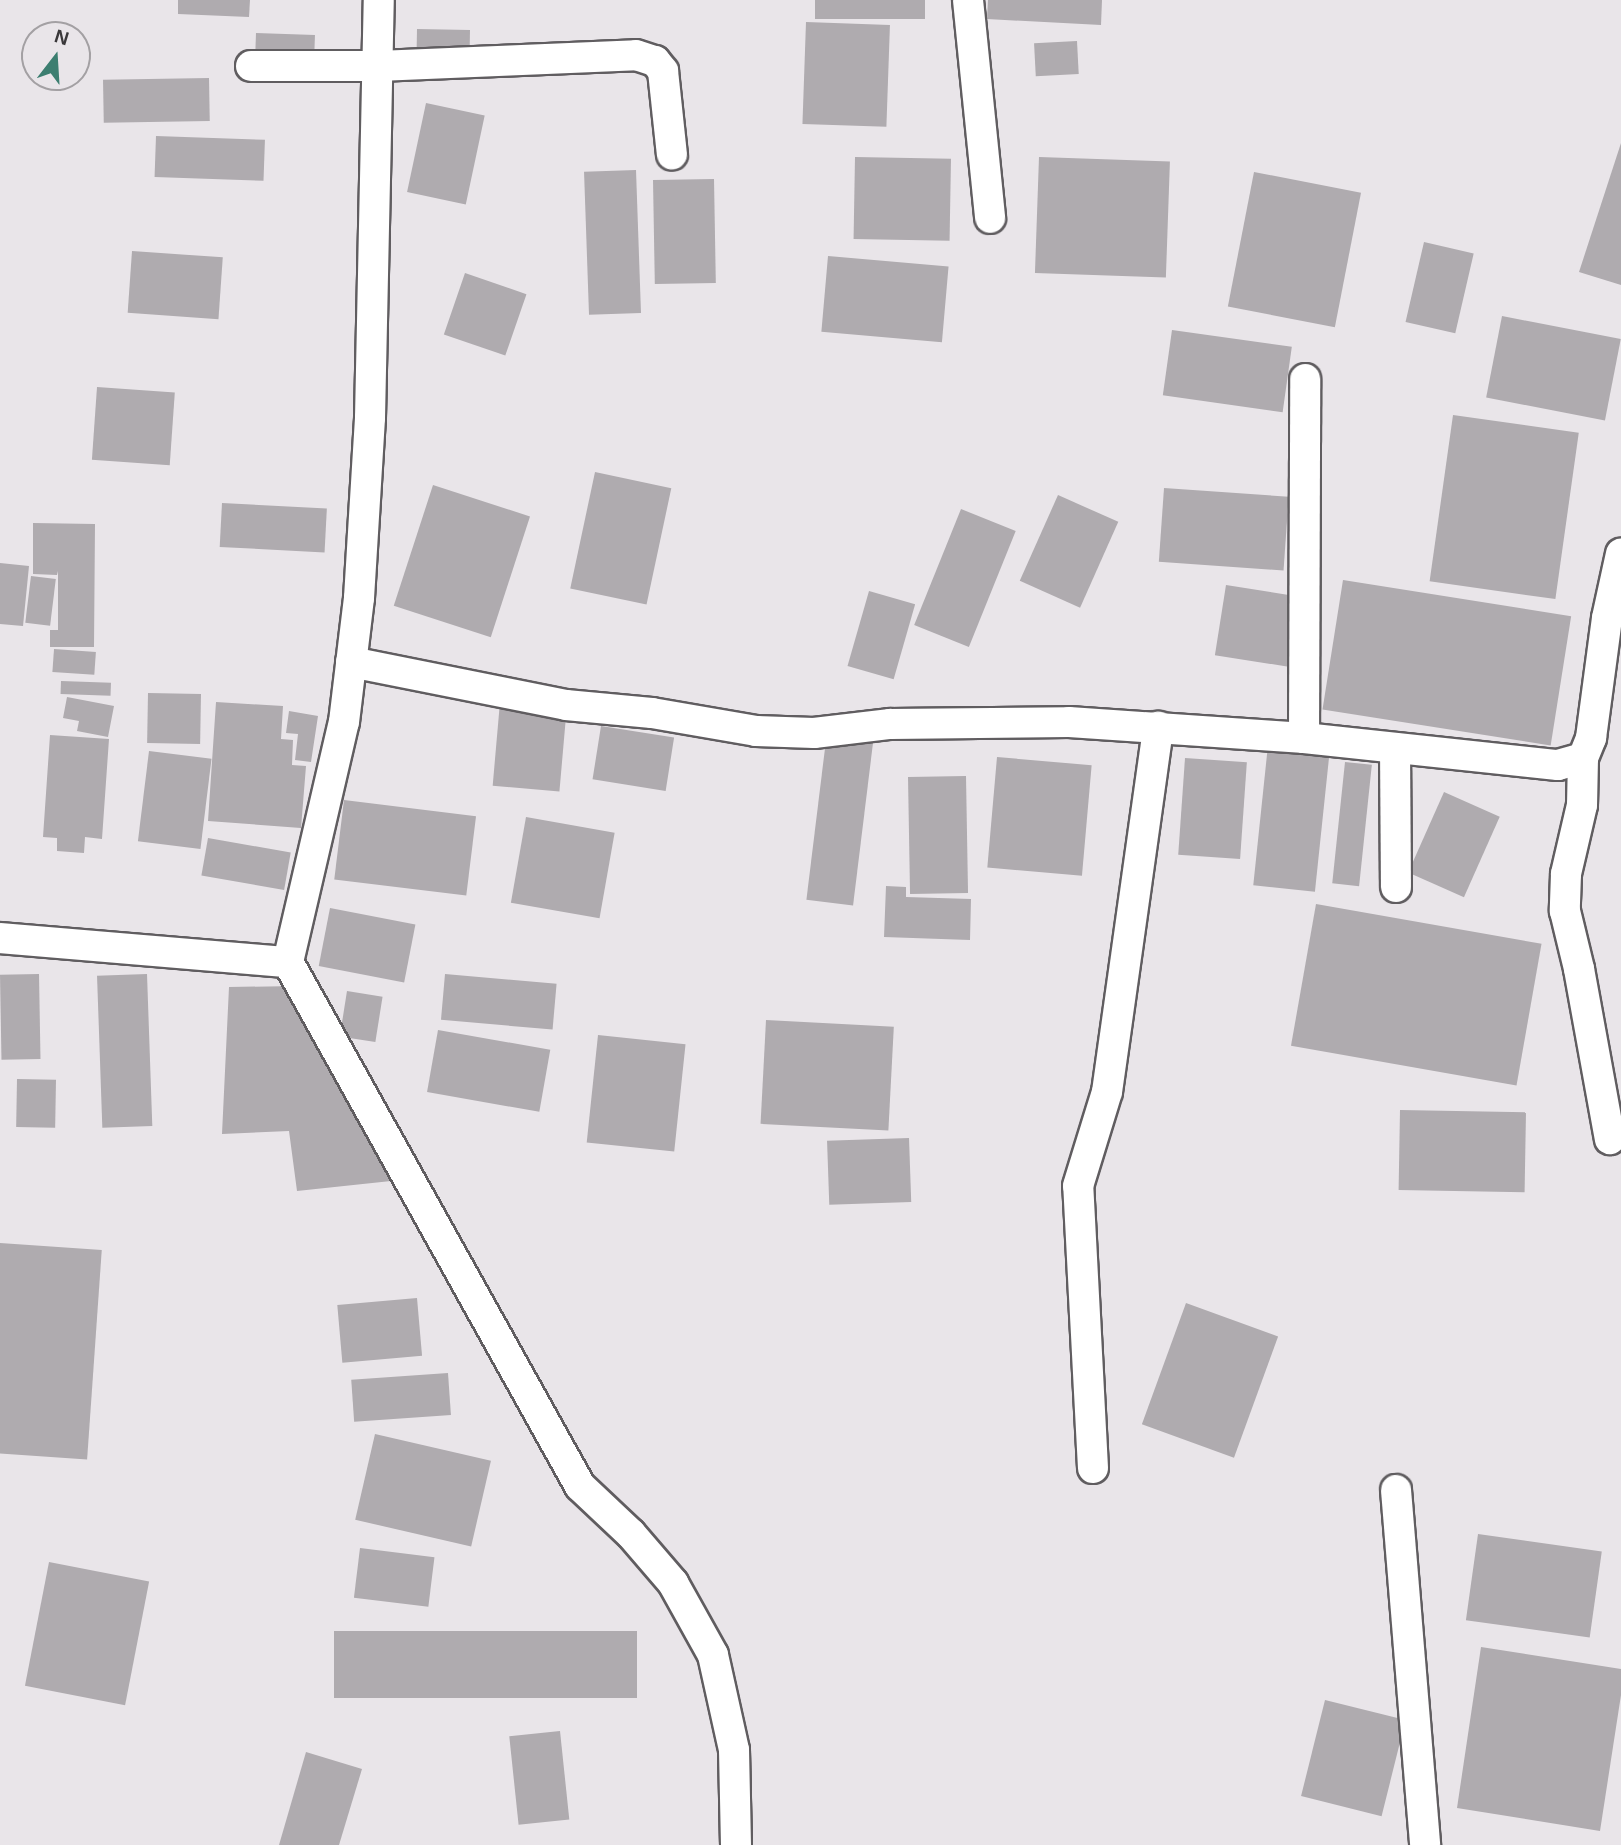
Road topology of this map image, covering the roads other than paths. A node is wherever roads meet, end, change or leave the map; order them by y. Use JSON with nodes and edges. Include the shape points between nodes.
{"nodes":[{"id":1,"x":379,"y":0,"type":"edge"},
{"id":2,"x":968,"y":0,"type":"edge"},
{"id":3,"x":251,"y":66,"type":"dead end"},
{"id":4,"x":379,"y":66,"type":"junction"},
{"id":5,"x":672,"y":155,"type":"dead end"},
{"id":6,"x":990,"y":218,"type":"dead end"},
{"id":7,"x":1305,"y":379,"type":"dead end"},
{"id":8,"x":1621,"y":554,"type":"edge"},
{"id":9,"x":351,"y":662,"type":"junction"},
{"id":10,"x":1158,"y":727,"type":"junction"},
{"id":11,"x":1304,"y":738,"type":"junction"},
{"id":12,"x":1395,"y":748,"type":"junction"},
{"id":13,"x":1583,"y":758,"type":"junction"},
{"id":14,"x":1396,"y":887,"type":"dead end"},
{"id":15,"x":0,"y":938,"type":"edge"},
{"id":16,"x":288,"y":962,"type":"junction"},
{"id":17,"x":1610,"y":1139,"type":"dead end"},
{"id":18,"x":1093,"y":1468,"type":"dead end"},
{"id":19,"x":1396,"y":1490,"type":"dead end"},
{"id":20,"x":736,"y":1845,"type":"edge"},
{"id":21,"x":1425,"y":1845,"type":"edge"}],
"edges":[{"from":1,"to":4,"type":"street"},
{"from":2,"to":6,"type":"street"},
{"from":3,"to":4,"type":"street"},
{"from":4,"to":5,"type":"street","via":[[616,54],[646,58],[663,71]]},
{"from":4,"to":9,"type":"street","via":[[370,418]]},
{"from":7,"to":11,"type":"street"},
{"from":8,"to":13,"type":"street","via":[[1607,618],[1591,738]]},
{"from":9,"to":10,"type":"street","via":[[566,705],[652,713],[756,731],[814,733],[890,724],[1002,722]]},
{"from":9,"to":16,"type":"street","via":[[344,722]]},
{"from":10,"to":11,"type":"street"},
{"from":10,"to":18,"type":"street","via":[[1107,1092],[1078,1186]]},
{"from":11,"to":12,"type":"street"},
{"from":12,"to":13,"type":"street","via":[[1558,765]]},
{"from":12,"to":14,"type":"street"},
{"from":13,"to":17,"type":"street","via":[[1582,805],[1566,874],[1565,911]]},
{"from":15,"to":16,"type":"street"},
{"from":16,"to":20,"type":"street","via":[[580,1486],[631,1534],[673,1583],[713,1655],[734,1750]]},
{"from":19,"to":21,"type":"street"}]}
